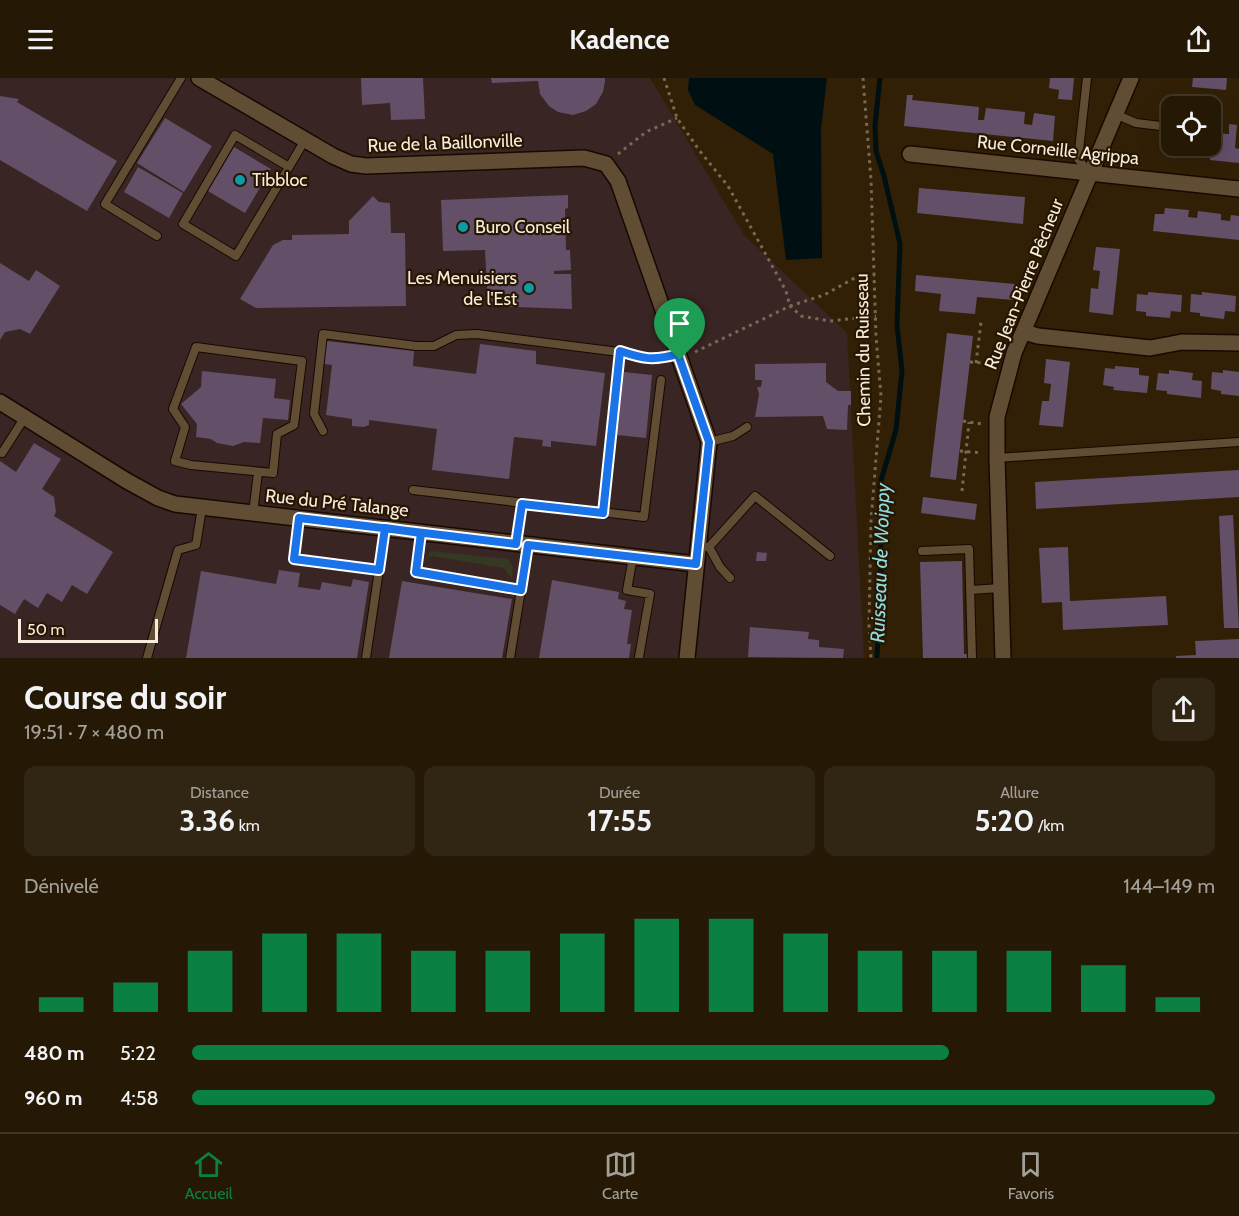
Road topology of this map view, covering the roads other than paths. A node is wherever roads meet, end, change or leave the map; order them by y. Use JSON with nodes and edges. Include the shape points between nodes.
{"nodes":[{"id":1,"x":181,"y":78,"type":"edge"},
{"id":2,"x":1087,"y":78,"type":"edge"},
{"id":3,"x":1131,"y":78,"type":"edge"},
{"id":4,"x":204,"y":79,"type":"edge"},
{"id":5,"x":1115,"y":114,"type":"junction"},
{"id":6,"x":1161,"y":126,"type":"dead end"},
{"id":7,"x":305,"y":140,"type":"junction"},
{"id":8,"x":910,"y":154,"type":"dead end"},
{"id":9,"x":289,"y":167,"type":"junction"},
{"id":10,"x":1090,"y":173,"type":"junction"},
{"id":11,"x":1239,"y":189,"type":"edge"},
{"id":12,"x":157,"y":236,"type":"dead end"},
{"id":13,"x":1024,"y":332,"type":"junction"},
{"id":14,"x":1239,"y":343,"type":"edge"},
{"id":15,"x":620,"y":351,"type":"junction"},
{"id":16,"x":679,"y":357,"type":"junction"},
{"id":17,"x":661,"y":380,"type":"dead end"},
{"id":18,"x":0,"y":402,"type":"edge"},
{"id":19,"x":25,"y":417,"type":"junction"},
{"id":20,"x":747,"y":427,"type":"dead end"},
{"id":21,"x":323,"y":431,"type":"dead end"},
{"id":22,"x":709,"y":442,"type":"junction"},
{"id":23,"x":1239,"y":442,"type":"edge"},
{"id":24,"x":2,"y":453,"type":"dead end"},
{"id":25,"x":991,"y":456,"type":"junction"},
{"id":26,"x":258,"y":472,"type":"junction"},
{"id":27,"x":413,"y":490,"type":"dead end"},
{"id":28,"x":522,"y":504,"type":"junction"},
{"id":29,"x":202,"y":508,"type":"junction"},
{"id":30,"x":603,"y":513,"type":"junction"},
{"id":31,"x":253,"y":514,"type":"junction"},
{"id":32,"x":299,"y":518,"type":"junction"},
{"id":33,"x":385,"y":528,"type":"junction"},
{"id":34,"x":421,"y":533,"type":"junction"},
{"id":35,"x":522,"y":544,"type":"junction"},
{"id":36,"x":704,"y":546,"type":"junction"},
{"id":37,"x":922,"y":551,"type":"dead end"},
{"id":38,"x":830,"y":556,"type":"dead end"},
{"id":39,"x":633,"y":557,"type":"junction"},
{"id":40,"x":696,"y":564,"type":"junction"},
{"id":41,"x":379,"y":570,"type":"junction"},
{"id":42,"x":730,"y":578,"type":"dead end"},
{"id":43,"x":1001,"y":588,"type":"junction"},
{"id":44,"x":521,"y":590,"type":"junction"},
{"id":45,"x":970,"y":590,"type":"junction"},
{"id":46,"x":639,"y":657,"type":"edge"},
{"id":47,"x":147,"y":658,"type":"edge"},
{"id":48,"x":366,"y":658,"type":"edge"},
{"id":49,"x":510,"y":658,"type":"edge"},
{"id":50,"x":687,"y":658,"type":"edge"},
{"id":51,"x":972,"y":658,"type":"edge"},
{"id":52,"x":1003,"y":658,"type":"edge"}],
"edges":[{"from":1,"to":12,"type":"lane","via":[[105,204]]},
{"from":2,"to":10,"type":"lane","via":[[1078,159]]},
{"from":3,"to":5,"type":"street","name":"Rue Jean-Pierre Pêcheur"},
{"from":4,"to":7,"type":"street","name":"Rue de la Baillonville"},
{"from":5,"to":6,"type":"lane","via":[[1136,123]]},
{"from":5,"to":10,"type":"street","name":"Rue Jean-Pierre Pêcheur"},
{"from":7,"to":9,"type":"lane"},
{"from":7,"to":16,"type":"street","name":"Rue de la Baillonville","via":[[351,164],[366,166],[584,158],[606,164],[618,181]]},
{"from":8,"to":10,"type":"street","name":"Rue Corneille Agrippa"},
{"from":9,"to":9,"type":"lane","via":[[236,256],[183,224],[235,135]]},
{"from":10,"to":11,"type":"street","name":"Rue Corneille Agrippa"},
{"from":10,"to":13,"type":"street","name":"Rue Jean-Pierre Pêcheur"},
{"from":13,"to":14,"type":"street","via":[[1150,348],[1182,342]]},
{"from":13,"to":25,"type":"street","name":"Rue Jean-Pierre Pêcheur","via":[[1014,354]]},
{"from":15,"to":16,"type":"lane","via":[[641,358]]},
{"from":15,"to":21,"type":"lane","via":[[477,334],[456,335],[434,346],[323,334],[315,414]]},
{"from":15,"to":30,"type":"lane"},
{"from":16,"to":22,"type":"street"},
{"from":17,"to":30,"type":"lane","via":[[644,517]]},
{"from":18,"to":19,"type":"street","name":"Rue du Pré Talange"},
{"from":19,"to":24,"type":"lane"},
{"from":19,"to":29,"type":"street","name":"Rue du Pré Talange","via":[[143,491],[175,504]]},
{"from":20,"to":22,"type":"lane","via":[[733,436]]},
{"from":22,"to":36,"type":"street"},
{"from":23,"to":25,"type":"lane"},
{"from":25,"to":43,"type":"street","name":"Rue Jean-Pierre Pêcheur"},
{"from":26,"to":26,"type":"lane","via":[[175,461],[185,427],[173,409],[196,347],[302,361],[294,425],[277,434],[273,473]]},
{"from":26,"to":31,"type":"lane"},
{"from":27,"to":28,"type":"lane"},
{"from":28,"to":30,"type":"lane"},
{"from":28,"to":35,"type":"lane"},
{"from":29,"to":31,"type":"street","name":"Rue du Pré Talange"},
{"from":29,"to":47,"type":"lane","via":[[196,545],[178,550]]},
{"from":31,"to":32,"type":"street","name":"Rue du Pré Talange"},
{"from":32,"to":33,"type":"street","name":"Rue du Pré Talange"},
{"from":32,"to":41,"type":"lane","via":[[294,559]]},
{"from":33,"to":34,"type":"street","name":"Rue du Pré Talange"},
{"from":33,"to":41,"type":"lane"},
{"from":34,"to":35,"type":"street","name":"Rue du Pré Talange"},
{"from":34,"to":44,"type":"lane","via":[[416,572]]},
{"from":35,"to":39,"type":"street","name":"Rue du Pré Talange"},
{"from":35,"to":44,"type":"lane"},
{"from":36,"to":38,"type":"lane","via":[[756,496]]},
{"from":36,"to":40,"type":"street"},
{"from":36,"to":42,"type":"lane"},
{"from":37,"to":45,"type":"lane","via":[[969,549]]},
{"from":39,"to":40,"type":"street","name":"Rue du Pré Talange"},
{"from":39,"to":46,"type":"lane","via":[[627,590],[650,594]]},
{"from":40,"to":50,"type":"street"},
{"from":41,"to":48,"type":"lane"},
{"from":43,"to":45,"type":"lane"},
{"from":43,"to":52,"type":"street","name":"Rue Jean-Pierre Pêcheur"},
{"from":44,"to":49,"type":"lane"},
{"from":45,"to":51,"type":"lane"}]}
